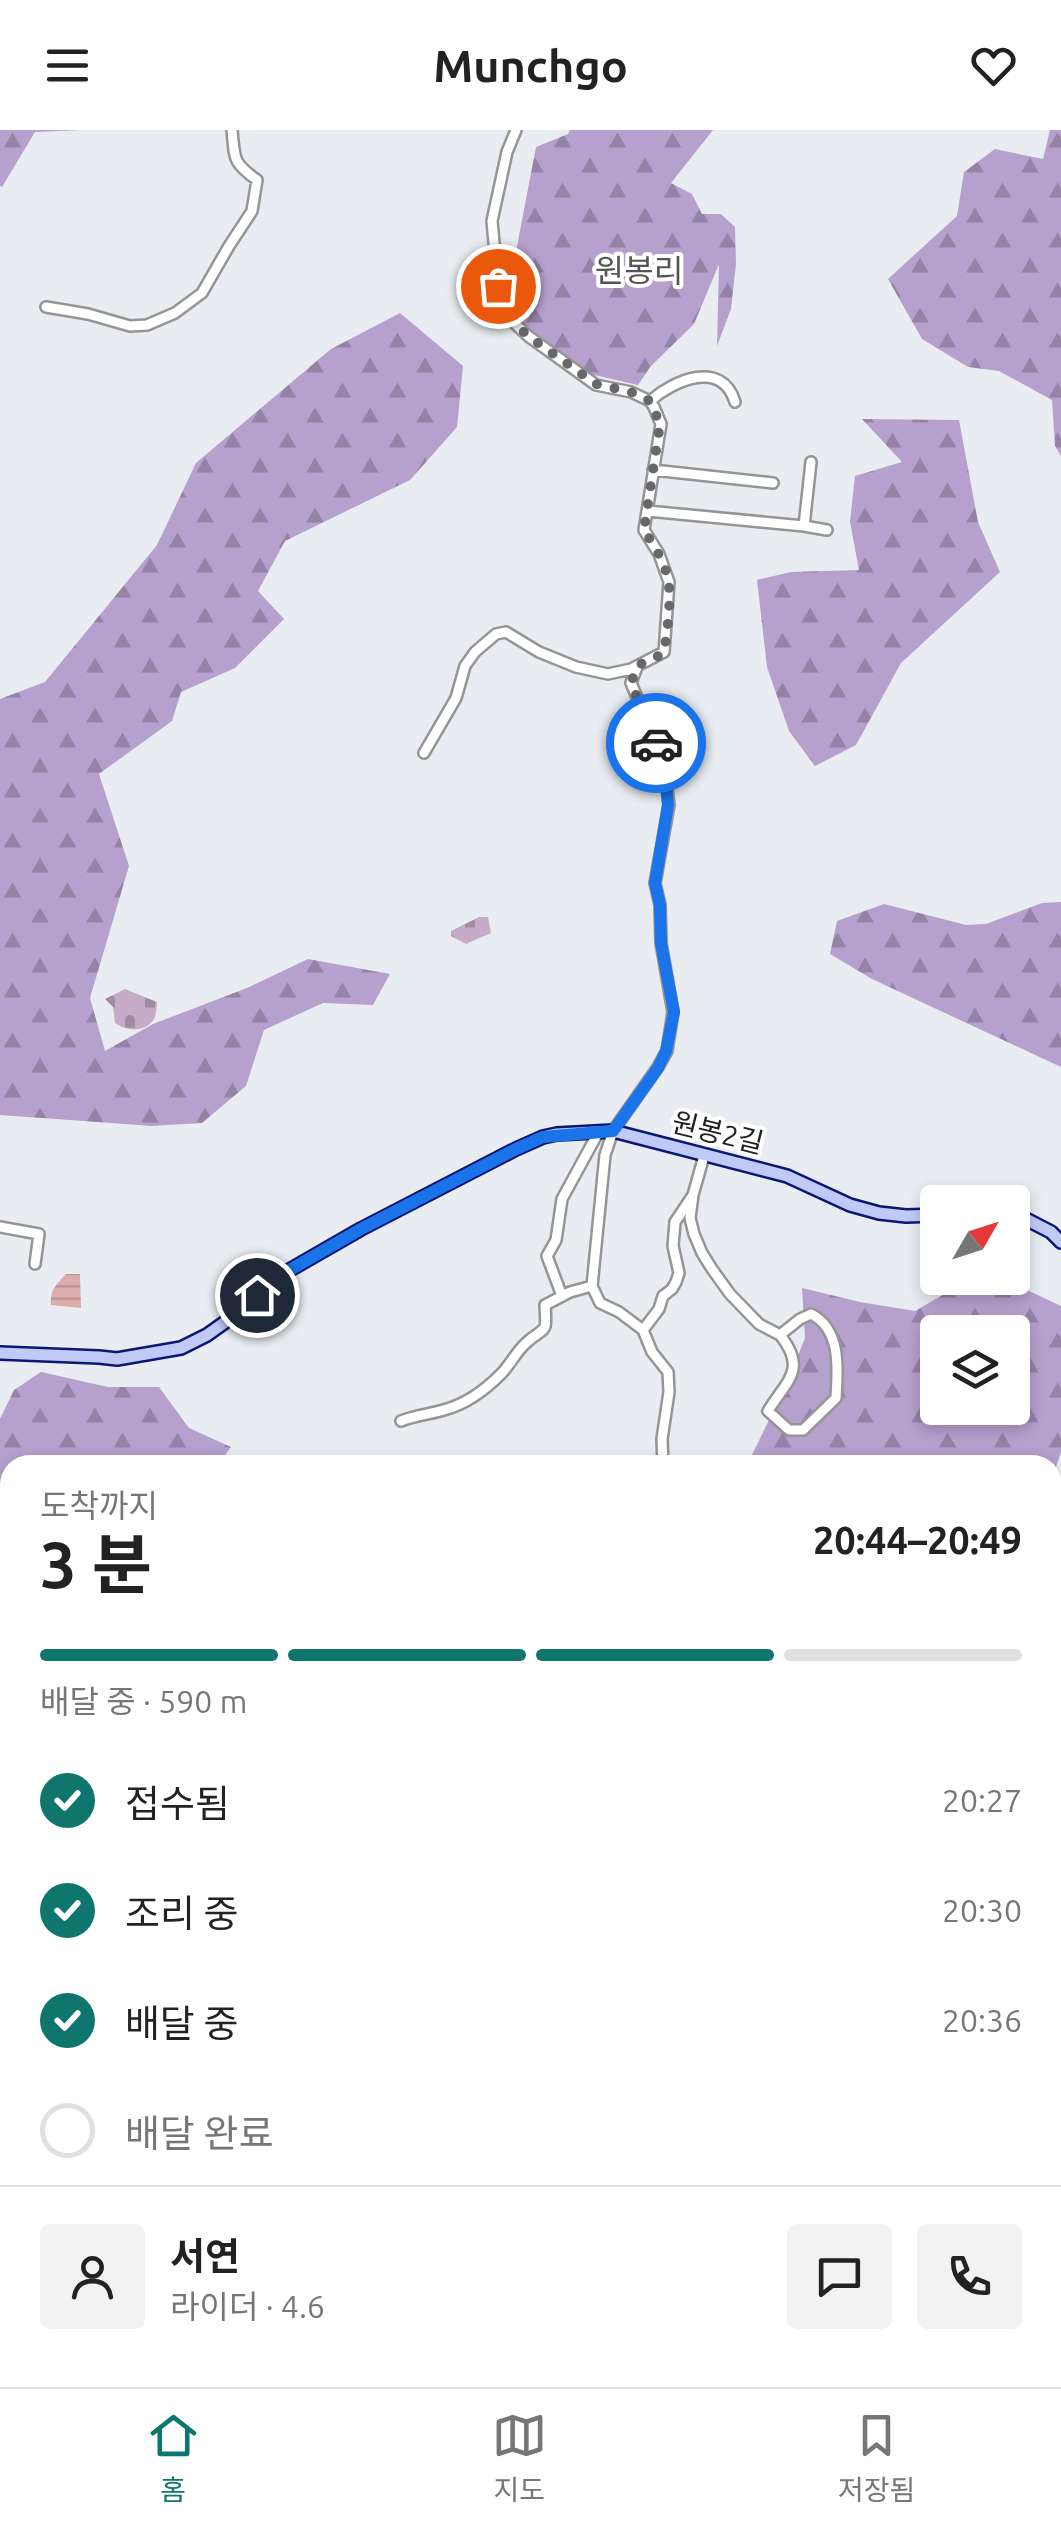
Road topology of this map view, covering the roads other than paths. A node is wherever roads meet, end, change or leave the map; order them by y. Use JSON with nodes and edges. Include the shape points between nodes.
{"nodes":[{"id":1,"x":232,"y":130,"type":"edge"},
{"id":2,"x":516,"y":130,"type":"edge"},
{"id":3,"x":46,"y":306,"type":"dead end"},
{"id":4,"x":650,"y":401,"type":"junction"},
{"id":5,"x":735,"y":402,"type":"dead end"},
{"id":6,"x":811,"y":462,"type":"dead end"},
{"id":7,"x":653,"y":470,"type":"junction"},
{"id":8,"x":774,"y":483,"type":"dead end"},
{"id":9,"x":648,"y":511,"type":"junction"},
{"id":10,"x":804,"y":526,"type":"junction"},
{"id":11,"x":826,"y":530,"type":"dead end"},
{"id":12,"x":638,"y":665,"type":"junction"},
{"id":13,"x":424,"y":753,"type":"dead end"},
{"id":14,"x":613,"y":1131,"type":"junction"},
{"id":15,"x":598,"y":1134,"type":"junction"},
{"id":16,"x":704,"y":1156,"type":"junction"},
{"id":17,"x":693,"y":1195,"type":"junction"},
{"id":18,"x":920,"y":1216,"type":"edge"},
{"id":19,"x":1030,"y":1221,"type":"edge"},
{"id":20,"x":0,"y":1228,"type":"edge"},
{"id":21,"x":1061,"y":1242,"type":"edge"},
{"id":22,"x":35,"y":1264,"type":"dead end"},
{"id":23,"x":592,"y":1286,"type":"junction"},
{"id":24,"x":562,"y":1296,"type":"junction"},
{"id":25,"x":643,"y":1330,"type":"junction"},
{"id":26,"x":780,"y":1335,"type":"junction"},
{"id":27,"x":0,"y":1353,"type":"edge"},
{"id":28,"x":400,"y":1421,"type":"dead end"},
{"id":29,"x":663,"y":1455,"type":"edge"}],
"edges":[{"from":1,"to":3,"type":"street","via":[[238,166],[257,180],[256,194],[202,293],[148,325]]},
{"from":2,"to":4,"type":"street","via":[[492,221],[504,306],[528,336],[596,384]]},
{"from":4,"to":5,"type":"street","via":[[674,382],[706,377],[726,386]]},
{"from":4,"to":7,"type":"street","via":[[660,424]]},
{"from":6,"to":10,"type":"street"},
{"from":7,"to":8,"type":"street"},
{"from":7,"to":9,"type":"street"},
{"from":9,"to":10,"type":"street"},
{"from":9,"to":12,"type":"street","via":[[644,530],[669,582],[667,635],[664,652]]},
{"from":10,"to":11,"type":"street"},
{"from":12,"to":13,"type":"street","via":[[608,674],[539,652],[506,632],[496,634],[465,666],[456,698]]},
{"from":12,"to":14,"type":"street","via":[[631,683],[666,780],[655,883],[674,1012],[658,1068]]},
{"from":14,"to":15,"type":"main road","name":"원봉2길"},
{"from":14,"to":16,"type":"main road","name":"원봉2길"},
{"from":14,"to":23,"type":"street"},
{"from":15,"to":24,"type":"street","via":[[562,1200],[556,1240],[546,1256]]},
{"from":15,"to":27,"type":"main road","name":"원봉2길","via":[[543,1137],[486,1164],[288,1271],[181,1348],[116,1360]]},
{"from":16,"to":17,"type":"street"},
{"from":16,"to":18,"type":"main road","name":"원봉2길","via":[[787,1176],[878,1213]]},
{"from":17,"to":25,"type":"street","via":[[674,1222],[676,1282]]},
{"from":17,"to":26,"type":"street","via":[[690,1218],[702,1253],[730,1294]]},
{"from":19,"to":21,"type":"main road"},
{"from":20,"to":22,"type":"street","via":[[39,1234]]},
{"from":23,"to":24,"type":"street"},
{"from":23,"to":25,"type":"street","via":[[600,1303]]},
{"from":24,"to":28,"type":"street","via":[[545,1304],[546,1326],[480,1393]]},
{"from":25,"to":29,"type":"street","via":[[668,1372]]},
{"from":26,"to":26,"type":"street","via":[[811,1314],[823,1320],[834,1341],[836,1398],[803,1430],[789,1430],[768,1410],[793,1377],[792,1356]]}]}
